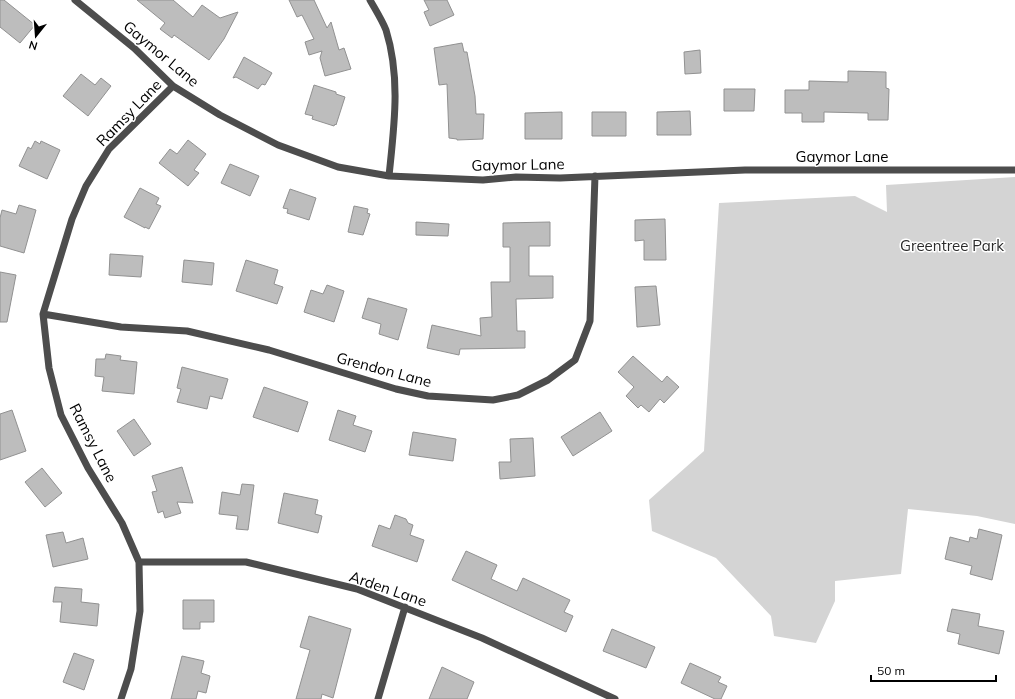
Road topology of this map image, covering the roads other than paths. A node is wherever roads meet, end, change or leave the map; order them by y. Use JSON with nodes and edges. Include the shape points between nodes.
{"nodes":[{"id":1,"x":75,"y":0,"type":"edge"},
{"id":2,"x":370,"y":0,"type":"edge"},
{"id":3,"x":173,"y":86,"type":"junction"},
{"id":4,"x":1015,"y":170,"type":"edge"},
{"id":5,"x":389,"y":176,"type":"junction"},
{"id":6,"x":595,"y":176,"type":"junction"},
{"id":7,"x":43,"y":314,"type":"junction"},
{"id":8,"x":139,"y":562,"type":"junction"},
{"id":9,"x":405,"y":607,"type":"junction"},
{"id":10,"x":121,"y":699,"type":"edge"},
{"id":11,"x":378,"y":699,"type":"edge"},
{"id":12,"x":615,"y":699,"type":"edge"}],
"edges":[{"from":1,"to":3,"type":"street","name":"Gaymor Lane","via":[[134,48]]},
{"from":2,"to":5,"type":"street","via":[[385,29],[394,67],[396,110]]},
{"from":3,"to":5,"type":"street","name":"Gaymor Lane","via":[[220,115],[278,145],[338,167]]},
{"from":3,"to":7,"type":"street","name":"Ramsy Lane","via":[[109,149],[86,186],[72,219]]},
{"from":4,"to":6,"type":"street","name":"Gaymor Lane","via":[[745,170]]},
{"from":5,"to":6,"type":"street","name":"Gaymor Lane","via":[[483,180]]},
{"from":6,"to":7,"type":"street","name":"Grendon Lane","via":[[590,321],[575,360],[548,380],[518,395],[493,400],[428,396],[396,389],[269,350],[187,331],[121,327]]},
{"from":7,"to":8,"type":"street","name":"Ramsy Lane","via":[[49,368],[61,415],[88,468],[122,523]]},
{"from":8,"to":9,"type":"street","name":"Arden Lane","via":[[246,562],[357,589]]},
{"from":8,"to":10,"type":"street","name":"Ramsy Lane","via":[[140,611],[131,669]]},
{"from":9,"to":11,"type":"street"},
{"from":9,"to":12,"type":"street","name":"Arden Lane","via":[[482,638]]}]}
